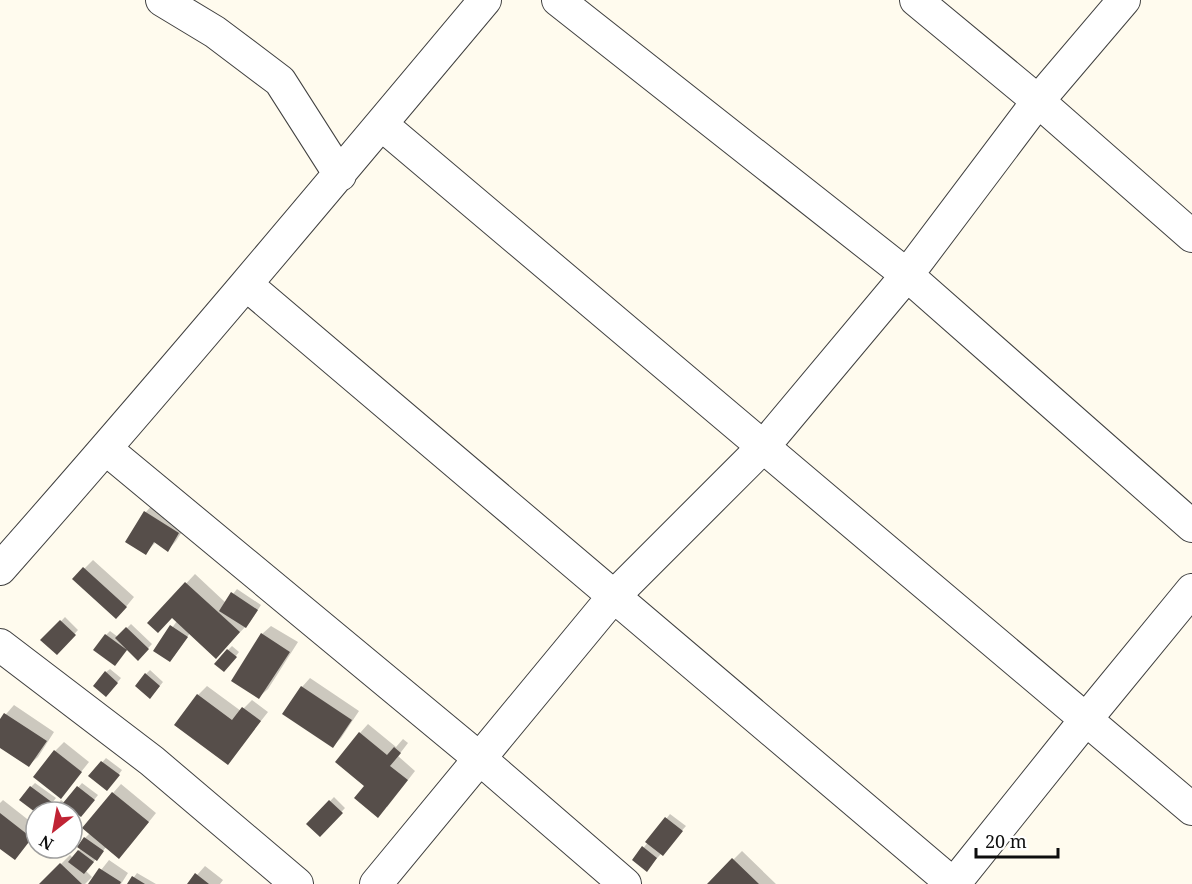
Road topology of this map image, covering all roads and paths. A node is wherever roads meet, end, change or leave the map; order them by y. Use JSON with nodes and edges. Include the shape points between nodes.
{"nodes":[{"id":1,"x":162,"y":0,"type":"edge"},
{"id":2,"x":486,"y":0,"type":"edge"},
{"id":3,"x":558,"y":0,"type":"edge"},
{"id":4,"x":916,"y":0,"type":"edge"},
{"id":5,"x":1124,"y":0,"type":"edge"},
{"id":6,"x":1038,"y":100,"type":"junction"},
{"id":7,"x":381,"y":124,"type":"junction"},
{"id":8,"x":340,"y":175,"type":"junction"},
{"id":9,"x":1192,"y":236,"type":"edge"},
{"id":10,"x":907,"y":274,"type":"junction"},
{"id":11,"x":247,"y":285,"type":"junction"},
{"id":12,"x":763,"y":447,"type":"junction"},
{"id":13,"x":106,"y":449,"type":"junction"},
{"id":14,"x":1192,"y":526,"type":"edge"},
{"id":15,"x":0,"y":568,"type":"edge"},
{"id":16,"x":1192,"y":590,"type":"edge"},
{"id":17,"x":613,"y":597,"type":"junction"},
{"id":18,"x":0,"y":645,"type":"edge"},
{"id":19,"x":1087,"y":718,"type":"junction"},
{"id":20,"x":479,"y":758,"type":"junction"},
{"id":21,"x":1192,"y":809,"type":"edge"},
{"id":22,"x":297,"y":884,"type":"edge"},
{"id":23,"x":376,"y":884,"type":"edge"},
{"id":24,"x":625,"y":884,"type":"edge"},
{"id":25,"x":954,"y":884,"type":"edge"}],
"edges":[{"from":1,"to":8,"type":"street","via":[[215,32],[280,81]]},
{"from":2,"to":7,"type":"street"},
{"from":3,"to":10,"type":"street"},
{"from":4,"to":6,"type":"street"},
{"from":5,"to":6,"type":"street"},
{"from":6,"to":9,"type":"street"},
{"from":6,"to":10,"type":"street"},
{"from":7,"to":8,"type":"street"},
{"from":7,"to":12,"type":"street"},
{"from":8,"to":11,"type":"street"},
{"from":10,"to":12,"type":"street"},
{"from":10,"to":14,"type":"street"},
{"from":11,"to":13,"type":"street"},
{"from":11,"to":17,"type":"street"},
{"from":12,"to":17,"type":"street"},
{"from":12,"to":19,"type":"street"},
{"from":13,"to":15,"type":"street"},
{"from":13,"to":20,"type":"street"},
{"from":16,"to":19,"type":"street"},
{"from":17,"to":20,"type":"street"},
{"from":17,"to":25,"type":"street"},
{"from":18,"to":22,"type":"street","via":[[152,761]]},
{"from":19,"to":21,"type":"street"},
{"from":19,"to":25,"type":"street"},
{"from":20,"to":23,"type":"street"},
{"from":20,"to":24,"type":"street"}]}
